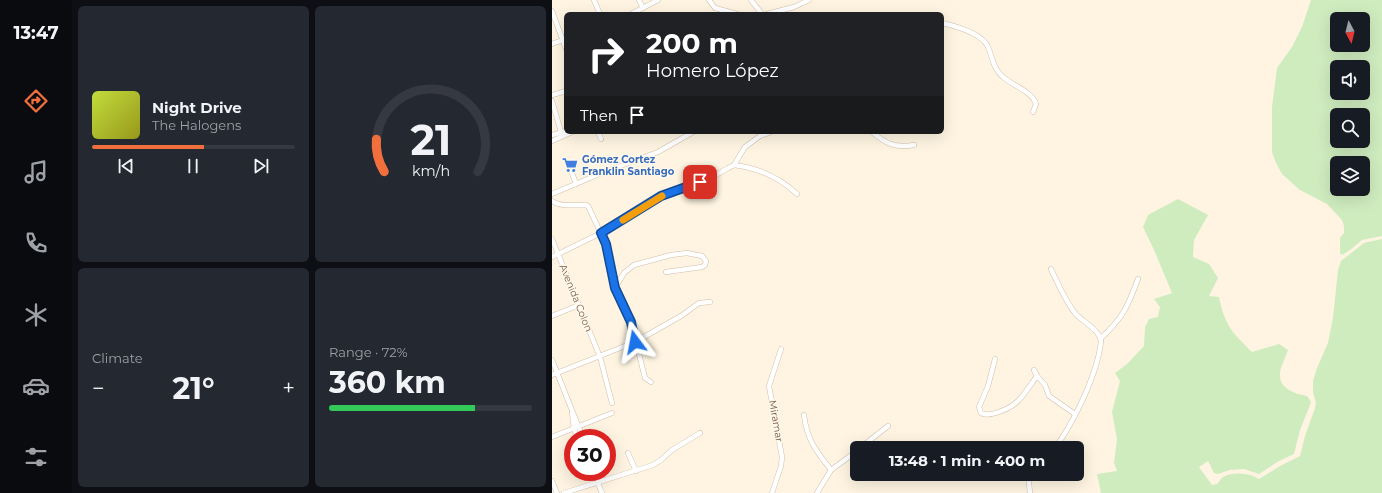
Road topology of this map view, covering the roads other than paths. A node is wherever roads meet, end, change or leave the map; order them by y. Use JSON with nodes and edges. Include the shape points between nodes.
{"nodes":[{"id":1,"x":594,"y":0,"type":"edge"},
{"id":2,"x":639,"y":0,"type":"edge"},
{"id":3,"x":658,"y":0,"type":"edge"},
{"id":4,"x":709,"y":0,"type":"edge"},
{"id":5,"x":751,"y":0,"type":"edge"},
{"id":6,"x":809,"y":0,"type":"edge"},
{"id":7,"x":643,"y":8,"type":"junction"},
{"id":8,"x":552,"y":11,"type":"edge"},
{"id":9,"x":599,"y":12,"type":"edge"},
{"id":10,"x":635,"y":12,"type":"edge"},
{"id":11,"x":730,"y":12,"type":"edge"},
{"id":12,"x":760,"y":12,"type":"edge"},
{"id":13,"x":775,"y":12,"type":"edge"},
{"id":14,"x":944,"y":23,"type":"edge"},
{"id":15,"x":564,"y":40,"type":"edge"},
{"id":16,"x":552,"y":44,"type":"edge"},
{"id":17,"x":564,"y":92,"type":"edge"},
{"id":18,"x":552,"y":95,"type":"edge"},
{"id":19,"x":552,"y":101,"type":"edge"},
{"id":20,"x":1033,"y":112,"type":"dead end"},
{"id":21,"x":563,"y":132,"type":"edge"},
{"id":22,"x":568,"y":134,"type":"edge"},
{"id":23,"x":599,"y":134,"type":"edge"},
{"id":24,"x":690,"y":134,"type":"edge"},
{"id":25,"x":766,"y":134,"type":"edge"},
{"id":26,"x":874,"y":134,"type":"edge"},
{"id":27,"x":552,"y":135,"type":"edge"},
{"id":28,"x":601,"y":139,"type":"dead end"},
{"id":29,"x":552,"y":141,"type":"edge"},
{"id":30,"x":914,"y":145,"type":"dead end"},
{"id":31,"x":734,"y":165,"type":"junction"},
{"id":32,"x":572,"y":173,"type":"dead end"},
{"id":33,"x":576,"y":184,"type":"junction"},
{"id":34,"x":552,"y":194,"type":"edge"},
{"id":35,"x":797,"y":194,"type":"dead end"},
{"id":36,"x":552,"y":201,"type":"edge"},
{"id":37,"x":601,"y":233,"type":"junction"},
{"id":38,"x":552,"y":239,"type":"edge"},
{"id":39,"x":559,"y":254,"type":"junction"},
{"id":40,"x":552,"y":257,"type":"edge"},
{"id":41,"x":1051,"y":269,"type":"dead end"},
{"id":42,"x":666,"y":272,"type":"dead end"},
{"id":43,"x":1138,"y":279,"type":"dead end"},
{"id":44,"x":615,"y":288,"type":"junction"},
{"id":45,"x":710,"y":302,"type":"dead end"},
{"id":46,"x":579,"y":305,"type":"junction"},
{"id":47,"x":552,"y":316,"type":"edge"},
{"id":48,"x":1101,"y":338,"type":"junction"},
{"id":49,"x":635,"y":342,"type":"junction"},
{"id":50,"x":781,"y":348,"type":"dead end"},
{"id":51,"x":600,"y":357,"type":"junction"},
{"id":52,"x":995,"y":359,"type":"dead end"},
{"id":53,"x":552,"y":360,"type":"edge"},
{"id":54,"x":1034,"y":370,"type":"dead end"},
{"id":55,"x":554,"y":374,"type":"edge"},
{"id":56,"x":1037,"y":376,"type":"junction"},
{"id":57,"x":651,"y":382,"type":"dead end"},
{"id":58,"x":612,"y":404,"type":"dead end"},
{"id":59,"x":612,"y":413,"type":"dead end"},
{"id":60,"x":1075,"y":414,"type":"junction"},
{"id":61,"x":804,"y":415,"type":"dead end"},
{"id":62,"x":888,"y":426,"type":"dead end"},
{"id":63,"x":577,"y":428,"type":"junction"},
{"id":64,"x":700,"y":433,"type":"dead end"},
{"id":65,"x":552,"y":437,"type":"edge"},
{"id":66,"x":869,"y":441,"type":"edge"},
{"id":67,"x":1059,"y":441,"type":"edge"},
{"id":68,"x":628,"y":453,"type":"dead end"},
{"id":69,"x":850,"y":456,"type":"edge"},
{"id":70,"x":830,"y":470,"type":"junction"},
{"id":71,"x":636,"y":471,"type":"junction"},
{"id":72,"x":552,"y":480,"type":"edge"},
{"id":73,"x":1029,"y":481,"type":"edge"},
{"id":74,"x":598,"y":482,"type":"junction"},
{"id":75,"x":557,"y":493,"type":"edge"},
{"id":76,"x":564,"y":493,"type":"edge"},
{"id":77,"x":602,"y":493,"type":"edge"},
{"id":78,"x":772,"y":493,"type":"edge"},
{"id":79,"x":817,"y":493,"type":"edge"},
{"id":80,"x":1030,"y":493,"type":"edge"}],
"edges":[{"from":1,"to":9,"type":"street"},
{"from":2,"to":7,"type":"street"},
{"from":3,"to":7,"type":"street"},
{"from":4,"to":11,"type":"street","via":[[715,8]]},
{"from":5,"to":12,"type":"street"},
{"from":6,"to":13,"type":"street"},
{"from":7,"to":10,"type":"street"},
{"from":8,"to":15,"type":"street"},
{"from":14,"to":20,"type":"street","via":[[959,27],[980,38],[986,44],[996,70],[1002,77],[1030,94],[1035,100]]},
{"from":15,"to":16,"type":"street"},
{"from":17,"to":18,"type":"street"},
{"from":19,"to":21,"type":"street"},
{"from":21,"to":27,"type":"street"},
{"from":22,"to":29,"type":"street"},
{"from":23,"to":28,"type":"street"},
{"from":24,"to":33,"type":"street","via":[[658,152]]},
{"from":25,"to":31,"type":"street","via":[[746,147]]},
{"from":26,"to":30,"type":"street","via":[[901,147]]},
{"from":31,"to":35,"type":"street","via":[[762,172],[781,181]]},
{"from":31,"to":37,"type":"street","via":[[711,178],[661,196]]},
{"from":32,"to":33,"type":"street"},
{"from":33,"to":34,"type":"street"},
{"from":36,"to":37,"type":"street","via":[[567,205],[586,205]]},
{"from":37,"to":39,"type":"street"},
{"from":37,"to":44,"type":"street","via":[[606,244]]},
{"from":38,"to":39,"type":"street","name":"Avenida Colon"},
{"from":39,"to":40,"type":"street"},
{"from":39,"to":46,"type":"street","name":"Avenida Colon"},
{"from":41,"to":48,"type":"street","via":[[1074,312]]},
{"from":42,"to":44,"type":"street","via":[[702,267],[706,261],[702,256],[687,253],[634,265],[624,272]]},
{"from":43,"to":48,"type":"street","via":[[1120,319]]},
{"from":44,"to":49,"type":"street","via":[[631,322]]},
{"from":45,"to":49,"type":"street","via":[[698,303],[681,316]]},
{"from":46,"to":47,"type":"street"},
{"from":46,"to":51,"type":"street","name":"Avenida Colon"},
{"from":48,"to":60,"type":"street","via":[[1101,348],[1092,378]]},
{"from":49,"to":51,"type":"street"},
{"from":49,"to":57,"type":"street","via":[[645,378]]},
{"from":50,"to":78,"type":"street","name":"Miramar","via":[[770,386],[782,457]]},
{"from":51,"to":55,"type":"street"},
{"from":51,"to":58,"type":"street","name":"Avenida Colon"},
{"from":52,"to":56,"type":"street","via":[[979,407],[984,415],[992,414],[1018,401]]},
{"from":53,"to":55,"type":"street"},
{"from":54,"to":56,"type":"street"},
{"from":55,"to":63,"type":"street","via":[[572,408]]},
{"from":56,"to":60,"type":"street","via":[[1051,397]]},
{"from":59,"to":63,"type":"street"},
{"from":60,"to":67,"type":"street"},
{"from":61,"to":70,"type":"street","via":[[809,438]]},
{"from":62,"to":66,"type":"street"},
{"from":63,"to":65,"type":"street"},
{"from":64,"to":71,"type":"street","via":[[672,450],[657,463]]},
{"from":68,"to":71,"type":"street"},
{"from":69,"to":70,"type":"street"},
{"from":70,"to":79,"type":"street"},
{"from":71,"to":74,"type":"street"},
{"from":72,"to":75,"type":"street"},
{"from":73,"to":80,"type":"street"},
{"from":74,"to":76,"type":"street"},
{"from":74,"to":77,"type":"street"}]}
